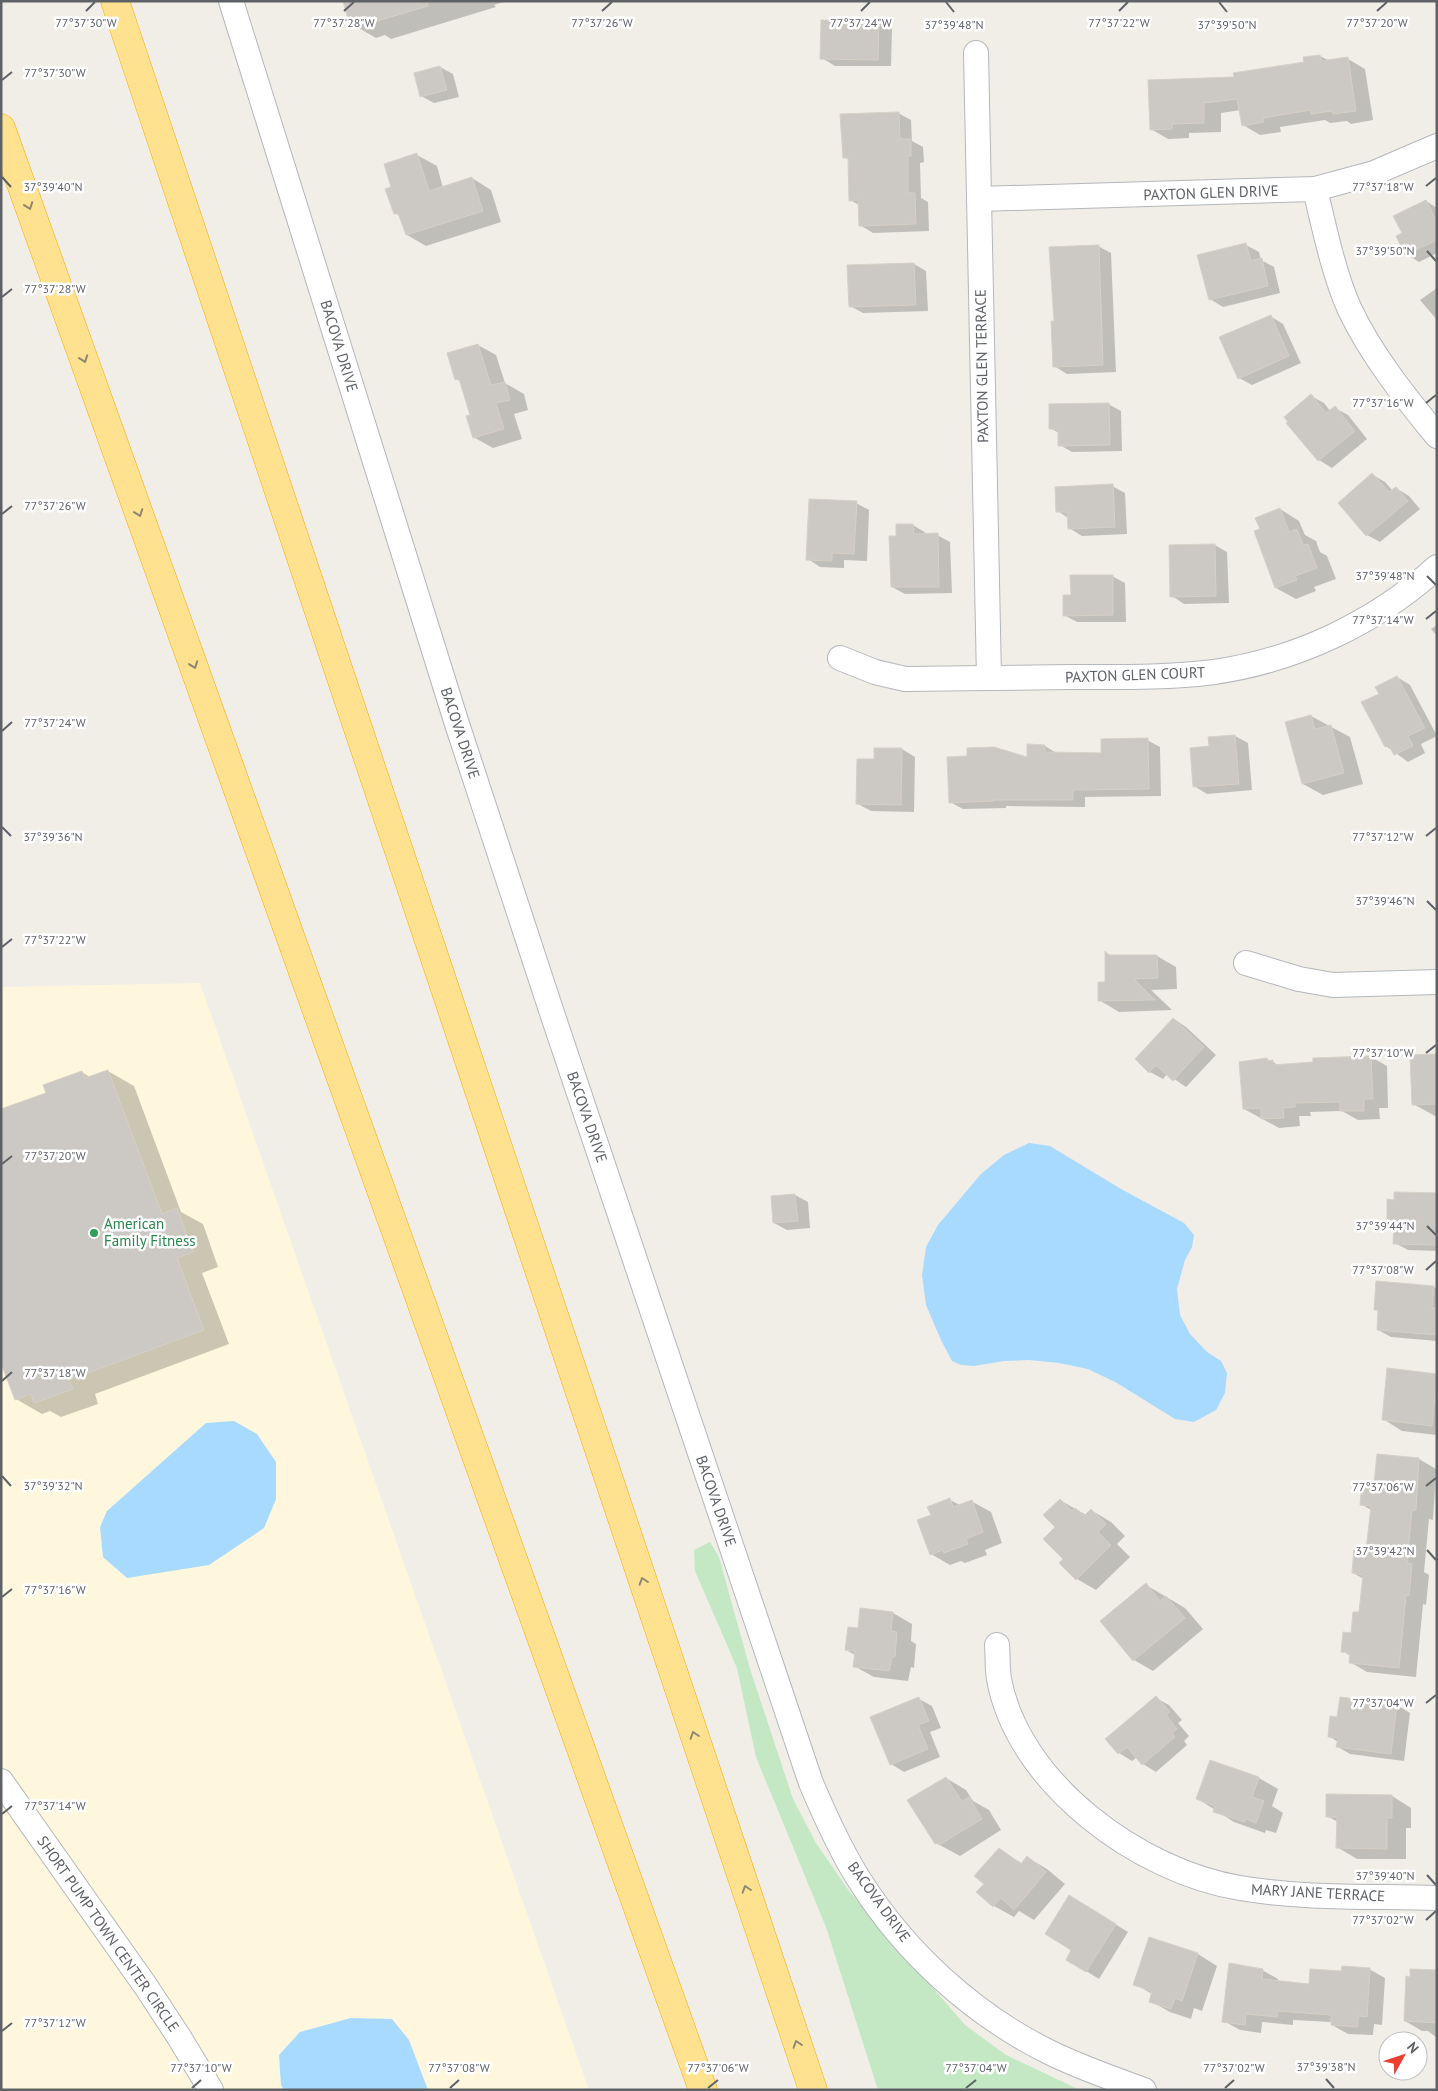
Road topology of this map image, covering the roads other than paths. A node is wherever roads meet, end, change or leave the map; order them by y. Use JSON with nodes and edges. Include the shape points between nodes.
{"nodes":[{"id":1,"x":115,"y":1,"type":"edge"},
{"id":2,"x":231,"y":1,"type":"edge"},
{"id":3,"x":976,"y":53,"type":"dead end"},
{"id":4,"x":1,"y":128,"type":"edge"},
{"id":5,"x":1437,"y":146,"type":"edge"},
{"id":6,"x":1314,"y":189,"type":"junction"},
{"id":7,"x":979,"y":199,"type":"junction"},
{"id":8,"x":1437,"y":436,"type":"edge"},
{"id":9,"x":1437,"y":567,"type":"edge"},
{"id":10,"x":840,"y":658,"type":"dead end"},
{"id":11,"x":989,"y":678,"type":"junction"},
{"id":12,"x":1246,"y":963,"type":"dead end"},
{"id":13,"x":1437,"y":982,"type":"edge"},
{"id":14,"x":997,"y":1645,"type":"dead end"},
{"id":15,"x":1,"y":1781,"type":"edge"},
{"id":16,"x":1437,"y":1898,"type":"edge"},
{"id":17,"x":211,"y":2090,"type":"edge"},
{"id":18,"x":703,"y":2090,"type":"edge"},
{"id":19,"x":813,"y":2090,"type":"edge"},
{"id":20,"x":1144,"y":2090,"type":"edge"}],
"edges":[{"from":19,"to":1,"type":"highway","one_way":true},
{"from":2,"to":20,"type":"street","name":"BACOVA DRIVE","via":[[464,743],[814,1792],[860,1881],[893,1926],[946,1982],[999,2023],[1048,2052]]},
{"from":3,"to":7,"type":"street","name":"PAXTON GLEN TERRACE"},
{"from":4,"to":18,"type":"highway","one_way":true},
{"from":5,"to":6,"type":"street","name":"PAXTON GLEN DRIVE","via":[[1374,173]]},
{"from":6,"to":7,"type":"street","name":"PAXTON GLEN DRIVE"},
{"from":6,"to":8,"type":"street","via":[[1332,258],[1350,309],[1375,356]]},
{"from":7,"to":11,"type":"street","name":"PAXTON GLEN TERRACE"},
{"from":9,"to":11,"type":"street","name":"PAXTON GLEN COURT","via":[[1379,612],[1329,638],[1271,659],[1215,671],[1158,676]]},
{"from":10,"to":11,"type":"street","name":"PAXTON GLEN COURT","via":[[875,672],[905,679]]},
{"from":12,"to":13,"type":"street","via":[[1299,980],[1333,985]]},
{"from":14,"to":16,"type":"street","name":"MARY JANE TERRACE","via":[[999,1679],[1008,1710],[1038,1763],[1091,1820],[1156,1862],[1239,1888],[1296,1894]]},
{"from":15,"to":17,"type":"street","name":"SHORT PUMP TOWN CENTER CIRCLE","via":[[147,1988]]}]}
